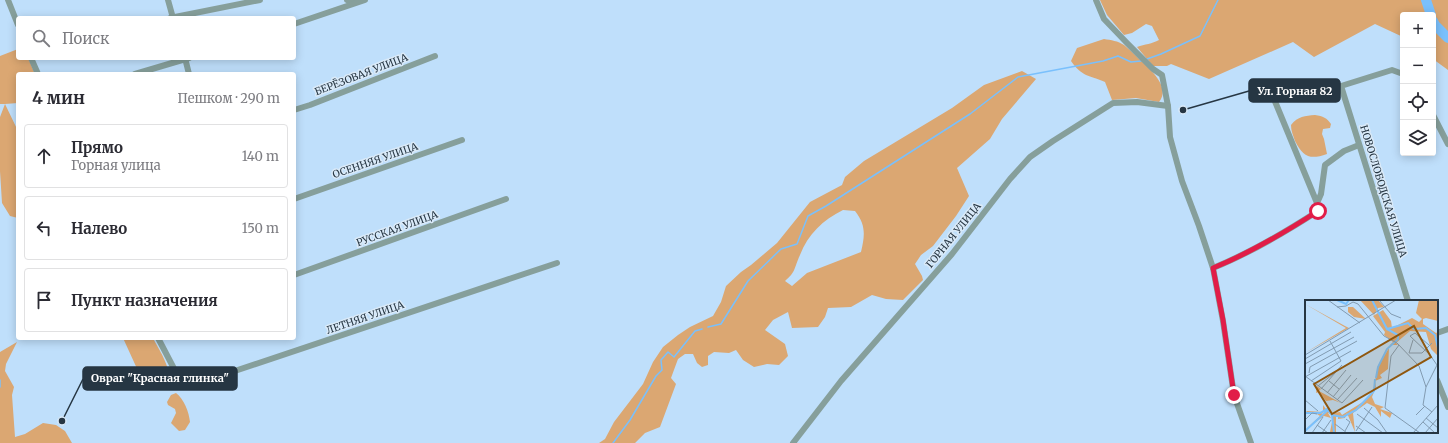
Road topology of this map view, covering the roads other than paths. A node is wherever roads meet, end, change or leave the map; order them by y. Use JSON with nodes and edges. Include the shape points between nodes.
{"nodes":[{"id":1,"x":8,"y":0,"type":"edge"},
{"id":2,"x":168,"y":0,"type":"edge"},
{"id":3,"x":260,"y":0,"type":"edge"},
{"id":4,"x":347,"y":0,"type":"edge"},
{"id":5,"x":365,"y":0,"type":"edge"},
{"id":6,"x":1096,"y":0,"type":"edge"},
{"id":7,"x":359,"y":3,"type":"junction"},
{"id":8,"x":172,"y":16,"type":"edge"},
{"id":9,"x":182,"y":16,"type":"edge"},
{"id":10,"x":16,"y":20,"type":"edge"},
{"id":11,"x":296,"y":23,"type":"edge"},
{"id":12,"x":435,"y":56,"type":"dead end"},
{"id":13,"x":32,"y":60,"type":"edge"},
{"id":14,"x":180,"y":60,"type":"edge"},
{"id":15,"x":186,"y":60,"type":"edge"},
{"id":16,"x":37,"y":72,"type":"edge"},
{"id":17,"x":141,"y":72,"type":"edge"},
{"id":18,"x":189,"y":72,"type":"edge"},
{"id":19,"x":1400,"y":73,"type":"edge"},
{"id":20,"x":1270,"y":85,"type":"dead end"},
{"id":21,"x":1168,"y":106,"type":"junction"},
{"id":22,"x":296,"y":109,"type":"edge"},
{"id":23,"x":1436,"y":120,"type":"edge"},
{"id":24,"x":462,"y":140,"type":"dead end"},
{"id":25,"x":1448,"y":144,"type":"edge"},
{"id":26,"x":1359,"y":145,"type":"junction"},
{"id":27,"x":296,"y":198,"type":"edge"},
{"id":28,"x":506,"y":199,"type":"dead end"},
{"id":29,"x":1317,"y":203,"type":"junction"},
{"id":30,"x":557,"y":263,"type":"dead end"},
{"id":31,"x":1213,"y":268,"type":"junction"},
{"id":32,"x":296,"y":274,"type":"edge"},
{"id":33,"x":1408,"y":300,"type":"edge"},
{"id":34,"x":1448,"y":329,"type":"edge"},
{"id":35,"x":1438,"y":333,"type":"edge"},
{"id":36,"x":159,"y":340,"type":"edge"},
{"id":37,"x":1438,"y":382,"type":"edge"},
{"id":38,"x":1448,"y":406,"type":"edge"},
{"id":39,"x":793,"y":443,"type":"edge"},
{"id":40,"x":1251,"y":443,"type":"edge"}],
"edges":[{"from":1,"to":10,"type":"street"},
{"from":2,"to":8,"type":"street"},
{"from":3,"to":9,"type":"street"},
{"from":4,"to":7,"type":"street"},
{"from":5,"to":7,"type":"street"},
{"from":6,"to":21,"type":"street","via":[[1104,18],[1153,69],[1162,75]]},
{"from":7,"to":11,"type":"street"},
{"from":12,"to":22,"type":"street","name":"БЕРЁЗОВАЯ УЛИЦА"},
{"from":13,"to":16,"type":"street"},
{"from":14,"to":17,"type":"street"},
{"from":15,"to":18,"type":"street"},
{"from":19,"to":26,"type":"street","name":"НОВОСЛОБОДСКАЯ УЛИЦА","via":[[1392,70],[1341,86]]},
{"from":20,"to":29,"type":"street"},
{"from":21,"to":31,"type":"street","via":[[1170,137],[1182,181]]},
{"from":21,"to":39,"type":"street","name":"ГОРНАЯ УЛИЦА","via":[[1137,102],[1113,103],[1030,157],[952,254],[841,381]]},
{"from":23,"to":25,"type":"street"},
{"from":24,"to":27,"type":"street","name":"ОСЕННЯЯ УЛИЦА"},
{"from":26,"to":29,"type":"street","via":[[1344,151],[1325,166],[1321,194]]},
{"from":26,"to":33,"type":"street","name":"НОВОСЛОБОДСКАЯ УЛИЦА"},
{"from":28,"to":32,"type":"street","name":"РУССКАЯ УЛИЦА"},
{"from":29,"to":31,"type":"street","via":[[1318,211],[1289,230],[1242,256]]},
{"from":30,"to":36,"type":"street","name":"ЛЕТНЯЯ УЛИЦА","via":[[190,386],[180,382]]},
{"from":31,"to":40,"type":"street","via":[[1234,395]]},
{"from":34,"to":35,"type":"street"},
{"from":37,"to":38,"type":"street"}]}
